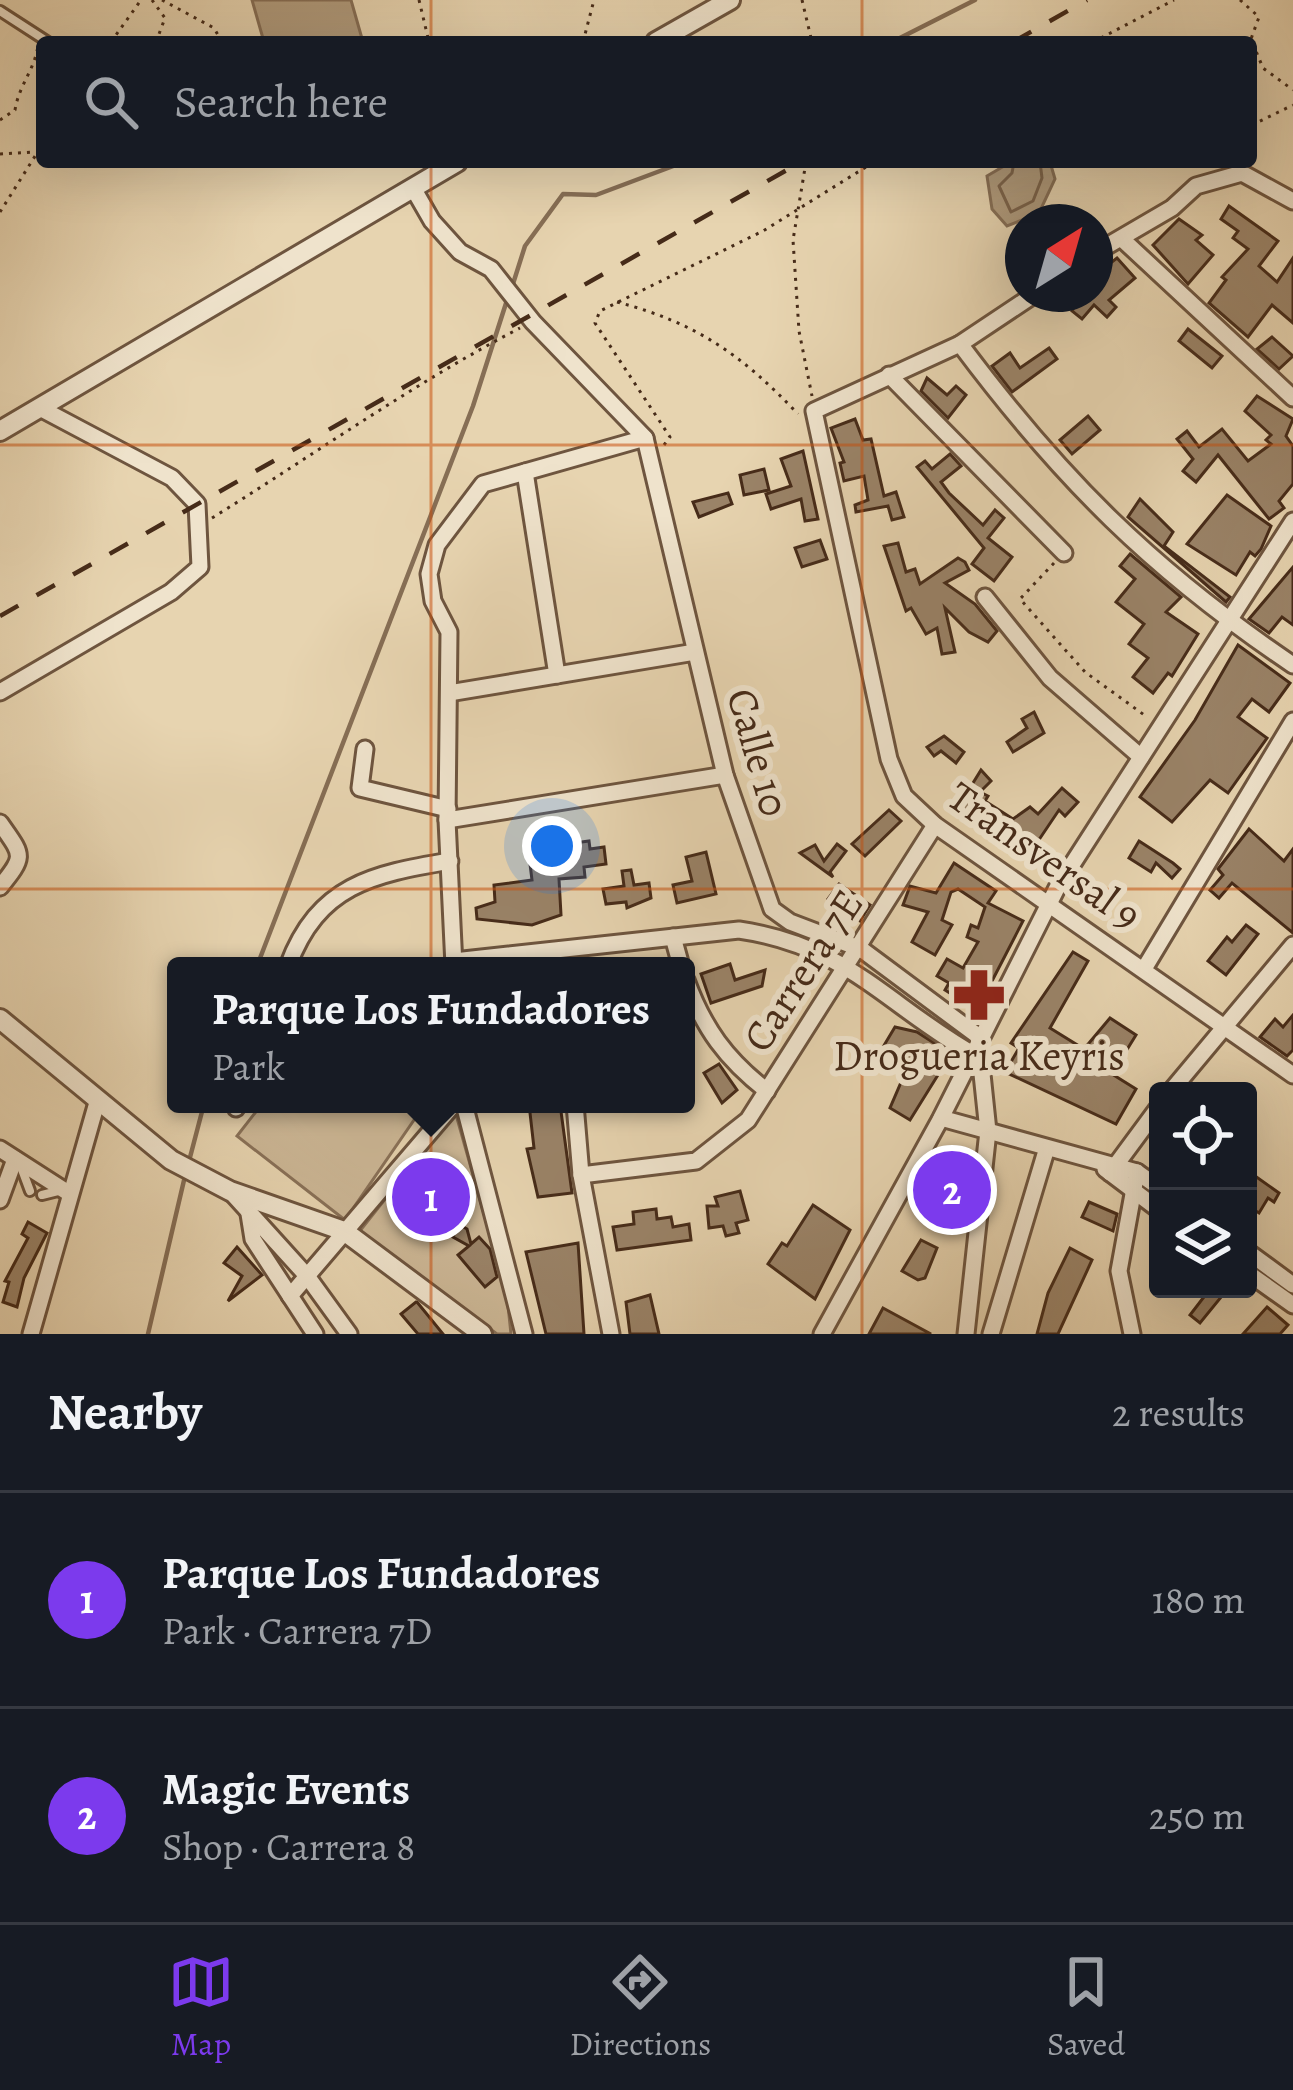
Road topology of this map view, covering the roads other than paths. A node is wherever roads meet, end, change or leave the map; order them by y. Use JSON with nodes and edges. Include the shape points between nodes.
{"nodes":[{"id":1,"x":730,"y":0,"type":"edge"},
{"id":2,"x":0,"y":11,"type":"edge"},
{"id":3,"x":38,"y":36,"type":"edge"},
{"id":4,"x":667,"y":36,"type":"edge"},
{"id":5,"x":447,"y":168,"type":"edge"},
{"id":6,"x":413,"y":188,"type":"junction"},
{"id":7,"x":1293,"y":201,"type":"edge"},
{"id":8,"x":1122,"y":239,"type":"junction"},
{"id":9,"x":1113,"y":244,"type":"edge"},
{"id":10,"x":1008,"y":312,"type":"edge"},
{"id":11,"x":960,"y":344,"type":"junction"},
{"id":12,"x":889,"y":375,"type":"junction"},
{"id":13,"x":1293,"y":398,"type":"edge"},
{"id":14,"x":40,"y":408,"type":"junction"},
{"id":15,"x":1,"y":429,"type":"edge"},
{"id":16,"x":645,"y":439,"type":"junction"},
{"id":17,"x":525,"y":472,"type":"junction"},
{"id":18,"x":1293,"y":520,"type":"edge"},
{"id":19,"x":1064,"y":553,"type":"road end"},
{"id":20,"x":985,"y":597,"type":"dead end"},
{"id":21,"x":1228,"y":622,"type":"junction"},
{"id":22,"x":694,"y":652,"type":"junction"},
{"id":23,"x":1293,"y":665,"type":"edge"},
{"id":24,"x":557,"y":675,"type":"junction"},
{"id":25,"x":0,"y":692,"type":"edge"},
{"id":26,"x":449,"y":693,"type":"junction"},
{"id":27,"x":1293,"y":721,"type":"edge"},
{"id":28,"x":365,"y":748,"type":"dead end"},
{"id":29,"x":1141,"y":757,"type":"junction"},
{"id":30,"x":725,"y":775,"type":"junction"},
{"id":31,"x":447,"y":815,"type":"junction"},
{"id":32,"x":0,"y":823,"type":"edge"},
{"id":33,"x":935,"y":825,"type":"junction"},
{"id":34,"x":450,"y":861,"type":"junction"},
{"id":35,"x":0,"y":887,"type":"edge"},
{"id":36,"x":1054,"y":895,"type":"junction"},
{"id":37,"x":673,"y":938,"type":"junction"},
{"id":38,"x":1293,"y":944,"type":"edge"},
{"id":39,"x":861,"y":949,"type":"junction"},
{"id":40,"x":292,"y":957,"type":"edge"},
{"id":41,"x":454,"y":957,"type":"edge"},
{"id":42,"x":562,"y":957,"type":"edge"},
{"id":43,"x":678,"y":957,"type":"edge"},
{"id":44,"x":850,"y":965,"type":"junction"},
{"id":45,"x":1144,"y":970,"type":"junction"},
{"id":46,"x":695,"y":1004,"type":"edge"},
{"id":47,"x":0,"y":1019,"type":"edge"},
{"id":48,"x":1220,"y":1026,"type":"junction"},
{"id":49,"x":978,"y":1036,"type":"junction"},
{"id":50,"x":977,"y":1056,"type":"junction"},
{"id":51,"x":1293,"y":1075,"type":"edge"},
{"id":52,"x":1178,"y":1082,"type":"edge"},
{"id":53,"x":766,"y":1091,"type":"junction"},
{"id":54,"x":98,"y":1099,"type":"junction"},
{"id":55,"x":446,"y":1113,"type":"edge"},
{"id":56,"x":466,"y":1113,"type":"edge"},
{"id":57,"x":575,"y":1113,"type":"edge"},
{"id":58,"x":941,"y":1118,"type":"junction"},
{"id":59,"x":1149,"y":1119,"type":"edge"},
{"id":60,"x":988,"y":1131,"type":"junction"},
{"id":61,"x":0,"y":1148,"type":"edge"},
{"id":62,"x":1046,"y":1151,"type":"junction"},
{"id":63,"x":17,"y":1161,"type":"junction"},
{"id":64,"x":1108,"y":1168,"type":"junction"},
{"id":65,"x":1137,"y":1172,"type":"junction"},
{"id":66,"x":581,"y":1175,"type":"junction"},
{"id":67,"x":1149,"y":1181,"type":"edge"},
{"id":68,"x":1132,"y":1190,"type":"junction"},
{"id":69,"x":30,"y":1191,"type":"dead end"},
{"id":70,"x":230,"y":1191,"type":"junction"},
{"id":71,"x":66,"y":1192,"type":"junction"},
{"id":72,"x":42,"y":1195,"type":"dead end"},
{"id":73,"x":0,"y":1200,"type":"edge"},
{"id":74,"x":1149,"y":1202,"type":"edge"},
{"id":75,"x":249,"y":1214,"type":"junction"},
{"id":76,"x":344,"y":1231,"type":"junction"},
{"id":77,"x":1257,"y":1259,"type":"edge"},
{"id":78,"x":308,"y":1276,"type":"junction"},
{"id":79,"x":1257,"y":1279,"type":"edge"},
{"id":80,"x":1293,"y":1286,"type":"edge"},
{"id":81,"x":290,"y":1296,"type":"junction"},
{"id":82,"x":1293,"y":1305,"type":"edge"},
{"id":83,"x":1131,"y":1328,"type":"edge"},
{"id":84,"x":31,"y":1334,"type":"edge"},
{"id":85,"x":315,"y":1334,"type":"edge"},
{"id":86,"x":349,"y":1334,"type":"edge"},
{"id":87,"x":482,"y":1334,"type":"edge"},
{"id":88,"x":524,"y":1334,"type":"edge"},
{"id":89,"x":611,"y":1334,"type":"edge"},
{"id":90,"x":822,"y":1334,"type":"edge"},
{"id":91,"x":966,"y":1334,"type":"edge"},
{"id":92,"x":991,"y":1334,"type":"edge"},
{"id":93,"x":1149,"y":1334,"type":"edge"}],
"edges":[{"from":1,"to":4,"type":"street"},
{"from":2,"to":3,"type":"lane"},
{"from":5,"to":6,"type":"street"},
{"from":6,"to":14,"type":"street"},
{"from":6,"to":16,"type":"street","name":"Calle 10","via":[[460,253],[491,269]]},
{"from":7,"to":8,"type":"street","via":[[1242,173],[1196,186]]},
{"from":8,"to":9,"type":"street"},
{"from":8,"to":13,"type":"street"},
{"from":10,"to":11,"type":"street"},
{"from":11,"to":12,"type":"street"},
{"from":11,"to":21,"type":"street","via":[[1091,506]]},
{"from":12,"to":19,"type":"street"},
{"from":12,"to":33,"type":"street","name":"Transversal 9","via":[[811,408],[890,759],[904,796]]},
{"from":14,"to":15,"type":"street"},
{"from":14,"to":25,"type":"street","via":[[172,478],[197,504],[200,567]]},
{"from":16,"to":17,"type":"street"},
{"from":16,"to":22,"type":"street","name":"Calle 10"},
{"from":17,"to":24,"type":"street"},
{"from":17,"to":26,"type":"street","via":[[483,484],[437,545],[429,574],[449,632]]},
{"from":18,"to":21,"type":"street"},
{"from":20,"to":29,"type":"street","via":[[1050,678]]},
{"from":21,"to":23,"type":"street"},
{"from":21,"to":29,"type":"street"},
{"from":22,"to":24,"type":"street"},
{"from":22,"to":30,"type":"street","name":"Calle 10"},
{"from":24,"to":26,"type":"street"},
{"from":26,"to":31,"type":"street"},
{"from":27,"to":45,"type":"street"},
{"from":28,"to":31,"type":"street","via":[[360,788]]},
{"from":29,"to":36,"type":"street"},
{"from":30,"to":31,"type":"street"},
{"from":30,"to":39,"type":"street","name":"Calle 10","via":[[772,909]]},
{"from":31,"to":34,"type":"street"},
{"from":32,"to":35,"type":"street","via":[[20,852]]},
{"from":33,"to":36,"type":"street","name":"Transversal 9"},
{"from":33,"to":39,"type":"street","name":"Carrera 7E"},
{"from":34,"to":40,"type":"street","via":[[331,896]]},
{"from":34,"to":41,"type":"street"},
{"from":36,"to":45,"type":"street","name":"Transversal 9"},
{"from":36,"to":49,"type":"street"},
{"from":37,"to":42,"type":"street"},
{"from":37,"to":43,"type":"street"},
{"from":37,"to":44,"type":"street","via":[[766,934]]},
{"from":38,"to":48,"type":"street"},
{"from":39,"to":44,"type":"street","name":"Carrera 7E"},
{"from":39,"to":49,"type":"street","name":"Calle 10"},
{"from":44,"to":50,"type":"street"},
{"from":44,"to":53,"type":"street","name":"Carrera 7E"},
{"from":45,"to":48,"type":"street","name":"Transversal 9"},
{"from":46,"to":53,"type":"street","via":[[728,1059]]},
{"from":47,"to":54,"type":"street"},
{"from":48,"to":51,"type":"street","name":"Transversal 9"},
{"from":48,"to":52,"type":"street"},
{"from":49,"to":50,"type":"street"},
{"from":50,"to":58,"type":"street"},
{"from":50,"to":60,"type":"street"},
{"from":53,"to":66,"type":"street","name":"Carrera 7E","via":[[748,1120],[696,1161]]},
{"from":54,"to":70,"type":"street","via":[[171,1160]]},
{"from":54,"to":71,"type":"street"},
{"from":55,"to":76,"type":"street"},
{"from":56,"to":88,"type":"street"},
{"from":57,"to":66,"type":"street"},
{"from":58,"to":60,"type":"street"},
{"from":58,"to":90,"type":"street"},
{"from":59,"to":64,"type":"street"},
{"from":60,"to":62,"type":"street"},
{"from":60,"to":91,"type":"street"},
{"from":61,"to":63,"type":"street"},
{"from":62,"to":64,"type":"street"},
{"from":62,"to":92,"type":"street"},
{"from":63,"to":69,"type":"lane"},
{"from":63,"to":71,"type":"street"},
{"from":63,"to":73,"type":"street"},
{"from":64,"to":65,"type":"street"},
{"from":64,"to":68,"type":"street"},
{"from":65,"to":67,"type":"street"},
{"from":65,"to":68,"type":"street"},
{"from":66,"to":89,"type":"street"},
{"from":68,"to":74,"type":"street"},
{"from":68,"to":83,"type":"street","via":[[1119,1271]]},
{"from":70,"to":75,"type":"street"},
{"from":70,"to":76,"type":"street"},
{"from":71,"to":72,"type":"lane"},
{"from":71,"to":84,"type":"street"},
{"from":75,"to":78,"type":"street"},
{"from":75,"to":81,"type":"street","via":[[253,1239]]},
{"from":76,"to":78,"type":"street"},
{"from":76,"to":87,"type":"street"},
{"from":77,"to":80,"type":"street"},
{"from":78,"to":81,"type":"street"},
{"from":78,"to":86,"type":"street"},
{"from":79,"to":82,"type":"street"},
{"from":81,"to":85,"type":"street"},
{"from":83,"to":93,"type":"street"}]}
